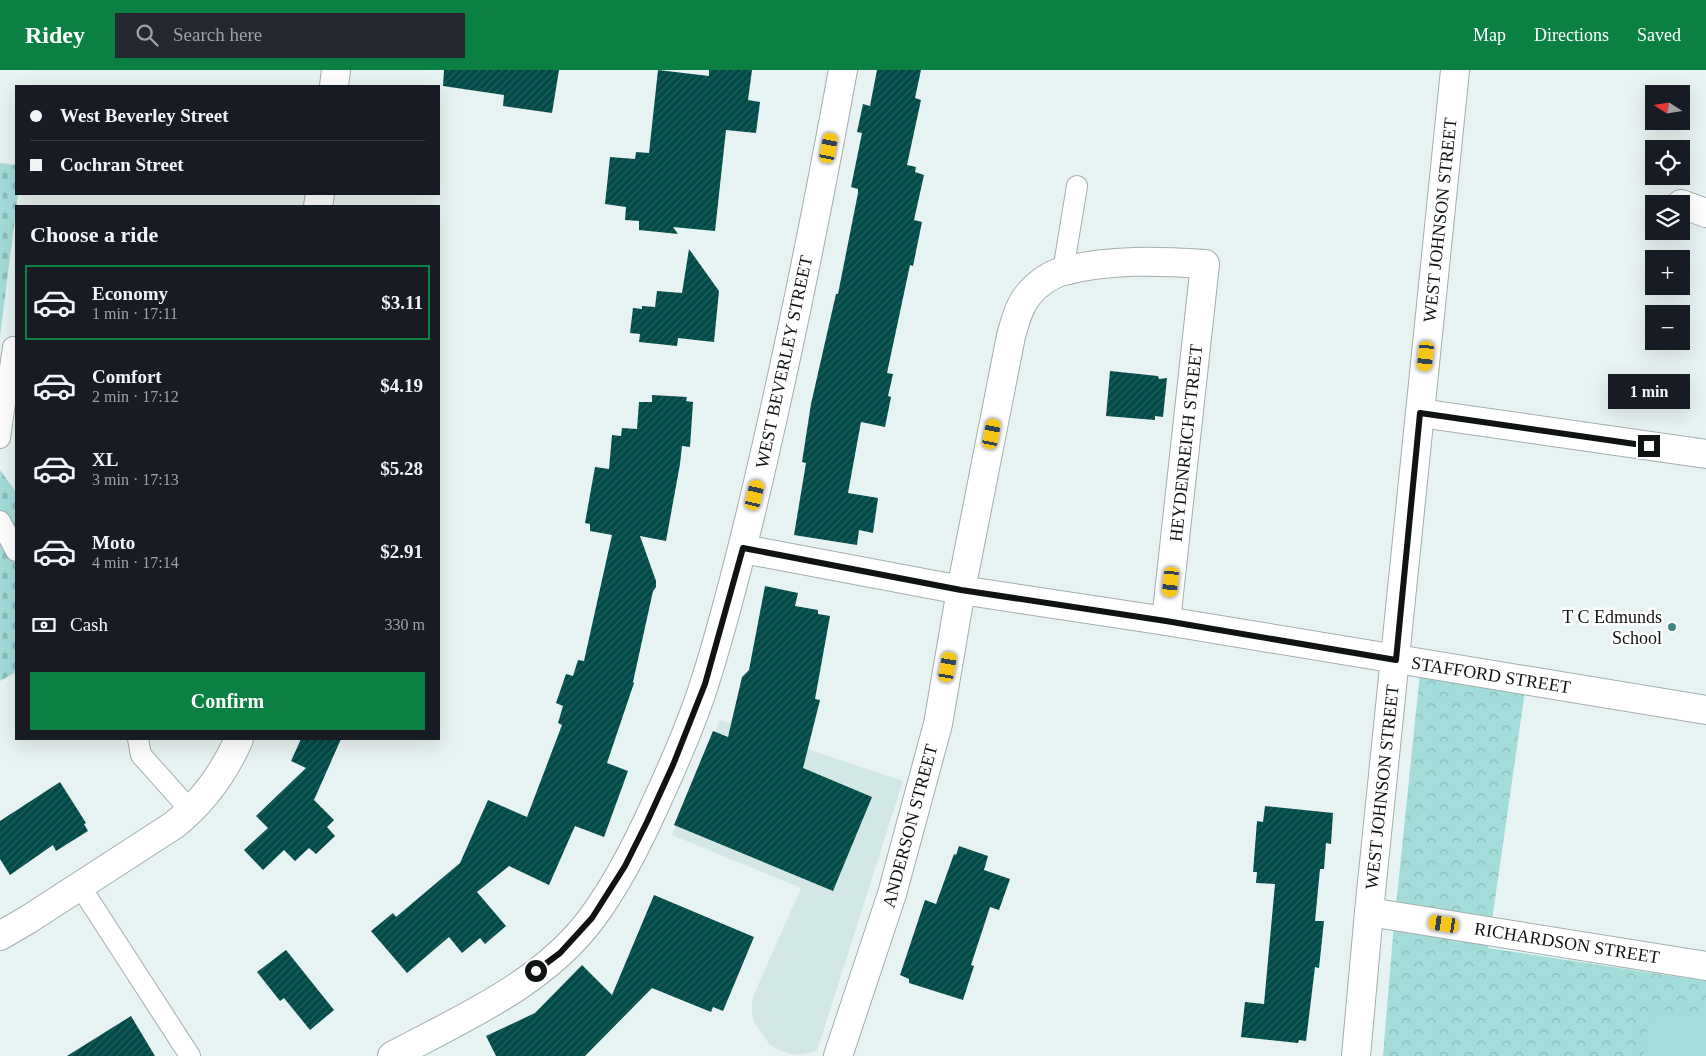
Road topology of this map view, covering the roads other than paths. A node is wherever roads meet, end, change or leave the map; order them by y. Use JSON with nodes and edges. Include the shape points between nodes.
{"nodes":[{"id":1,"x":336,"y":70,"type":"edge"},
{"id":2,"x":843,"y":70,"type":"edge"},
{"id":3,"x":1455,"y":70,"type":"edge"},
{"id":4,"x":334,"y":85,"type":"edge"},
{"id":5,"x":1077,"y":186,"type":"dead end"},
{"id":6,"x":1690,"y":207,"type":"edge"},
{"id":7,"x":1706,"y":213,"type":"edge"},
{"id":8,"x":1062,"y":271,"type":"junction"},
{"id":9,"x":13,"y":347,"type":"dead end"},
{"id":10,"x":1420,"y":413,"type":"junction"},
{"id":11,"x":0,"y":438,"type":"edge"},
{"id":12,"x":1706,"y":454,"type":"edge"},
{"id":13,"x":0,"y":521,"type":"edge"},
{"id":14,"x":743,"y":548,"type":"junction"},
{"id":15,"x":15,"y":549,"type":"edge"},
{"id":16,"x":961,"y":590,"type":"junction"},
{"id":17,"x":1166,"y":621,"type":"junction"},
{"id":18,"x":1396,"y":660,"type":"junction"},
{"id":19,"x":1706,"y":710,"type":"edge"},
{"id":20,"x":138,"y":740,"type":"edge"},
{"id":21,"x":238,"y":740,"type":"edge"},
{"id":22,"x":191,"y":811,"type":"junction"},
{"id":23,"x":80,"y":886,"type":"junction"},
{"id":24,"x":1369,"y":912,"type":"junction"},
{"id":25,"x":0,"y":936,"type":"edge"},
{"id":26,"x":1706,"y":966,"type":"edge"},
{"id":27,"x":190,"y":1056,"type":"edge"},
{"id":28,"x":392,"y":1056,"type":"edge"},
{"id":29,"x":838,"y":1056,"type":"edge"},
{"id":30,"x":1356,"y":1056,"type":"edge"}],
"edges":[{"from":1,"to":4,"type":"street"},
{"from":2,"to":14,"type":"street","name":"WEST BEVERLEY STREET","via":[[784,370]]},
{"from":3,"to":10,"type":"street","name":"WEST JOHNSON STREET"},
{"from":5,"to":8,"type":"lane"},
{"from":6,"to":7,"type":"street"},
{"from":8,"to":16,"type":"street","name":"ANDERSON STREET","via":[[1028,294],[1016,319]]},
{"from":8,"to":17,"type":"street","name":"HEYDENREICH STREET","via":[[1124,262],[1205,264]]},
{"from":9,"to":11,"type":"lane"},
{"from":10,"to":12,"type":"street"},
{"from":10,"to":18,"type":"street","name":"WEST JOHNSON STREET"},
{"from":13,"to":15,"type":"lane"},
{"from":14,"to":16,"type":"street","name":"STAFFORD STREET"},
{"from":14,"to":28,"type":"street","name":"WEST BEVERLEY STREET","via":[[705,684],[673,765],[625,866],[592,918],[560,953],[501,998]]},
{"from":16,"to":17,"type":"street","name":"STAFFORD STREET"},
{"from":16,"to":29,"type":"street","name":"ANDERSON STREET","via":[[938,724],[892,894]]},
{"from":17,"to":18,"type":"street","name":"STAFFORD STREET"},
{"from":18,"to":19,"type":"street","name":"STAFFORD STREET"},
{"from":18,"to":24,"type":"street","name":"WEST JOHNSON STREET"},
{"from":20,"to":22,"type":"lane","via":[[141,755]]},
{"from":21,"to":22,"type":"street","via":[[222,773]]},
{"from":22,"to":23,"type":"street"},
{"from":23,"to":25,"type":"street"},
{"from":23,"to":27,"type":"lane"},
{"from":24,"to":26,"type":"street","name":"RICHARDSON STREET"},
{"from":24,"to":30,"type":"street","name":"WEST JOHNSON STREET"}]}
